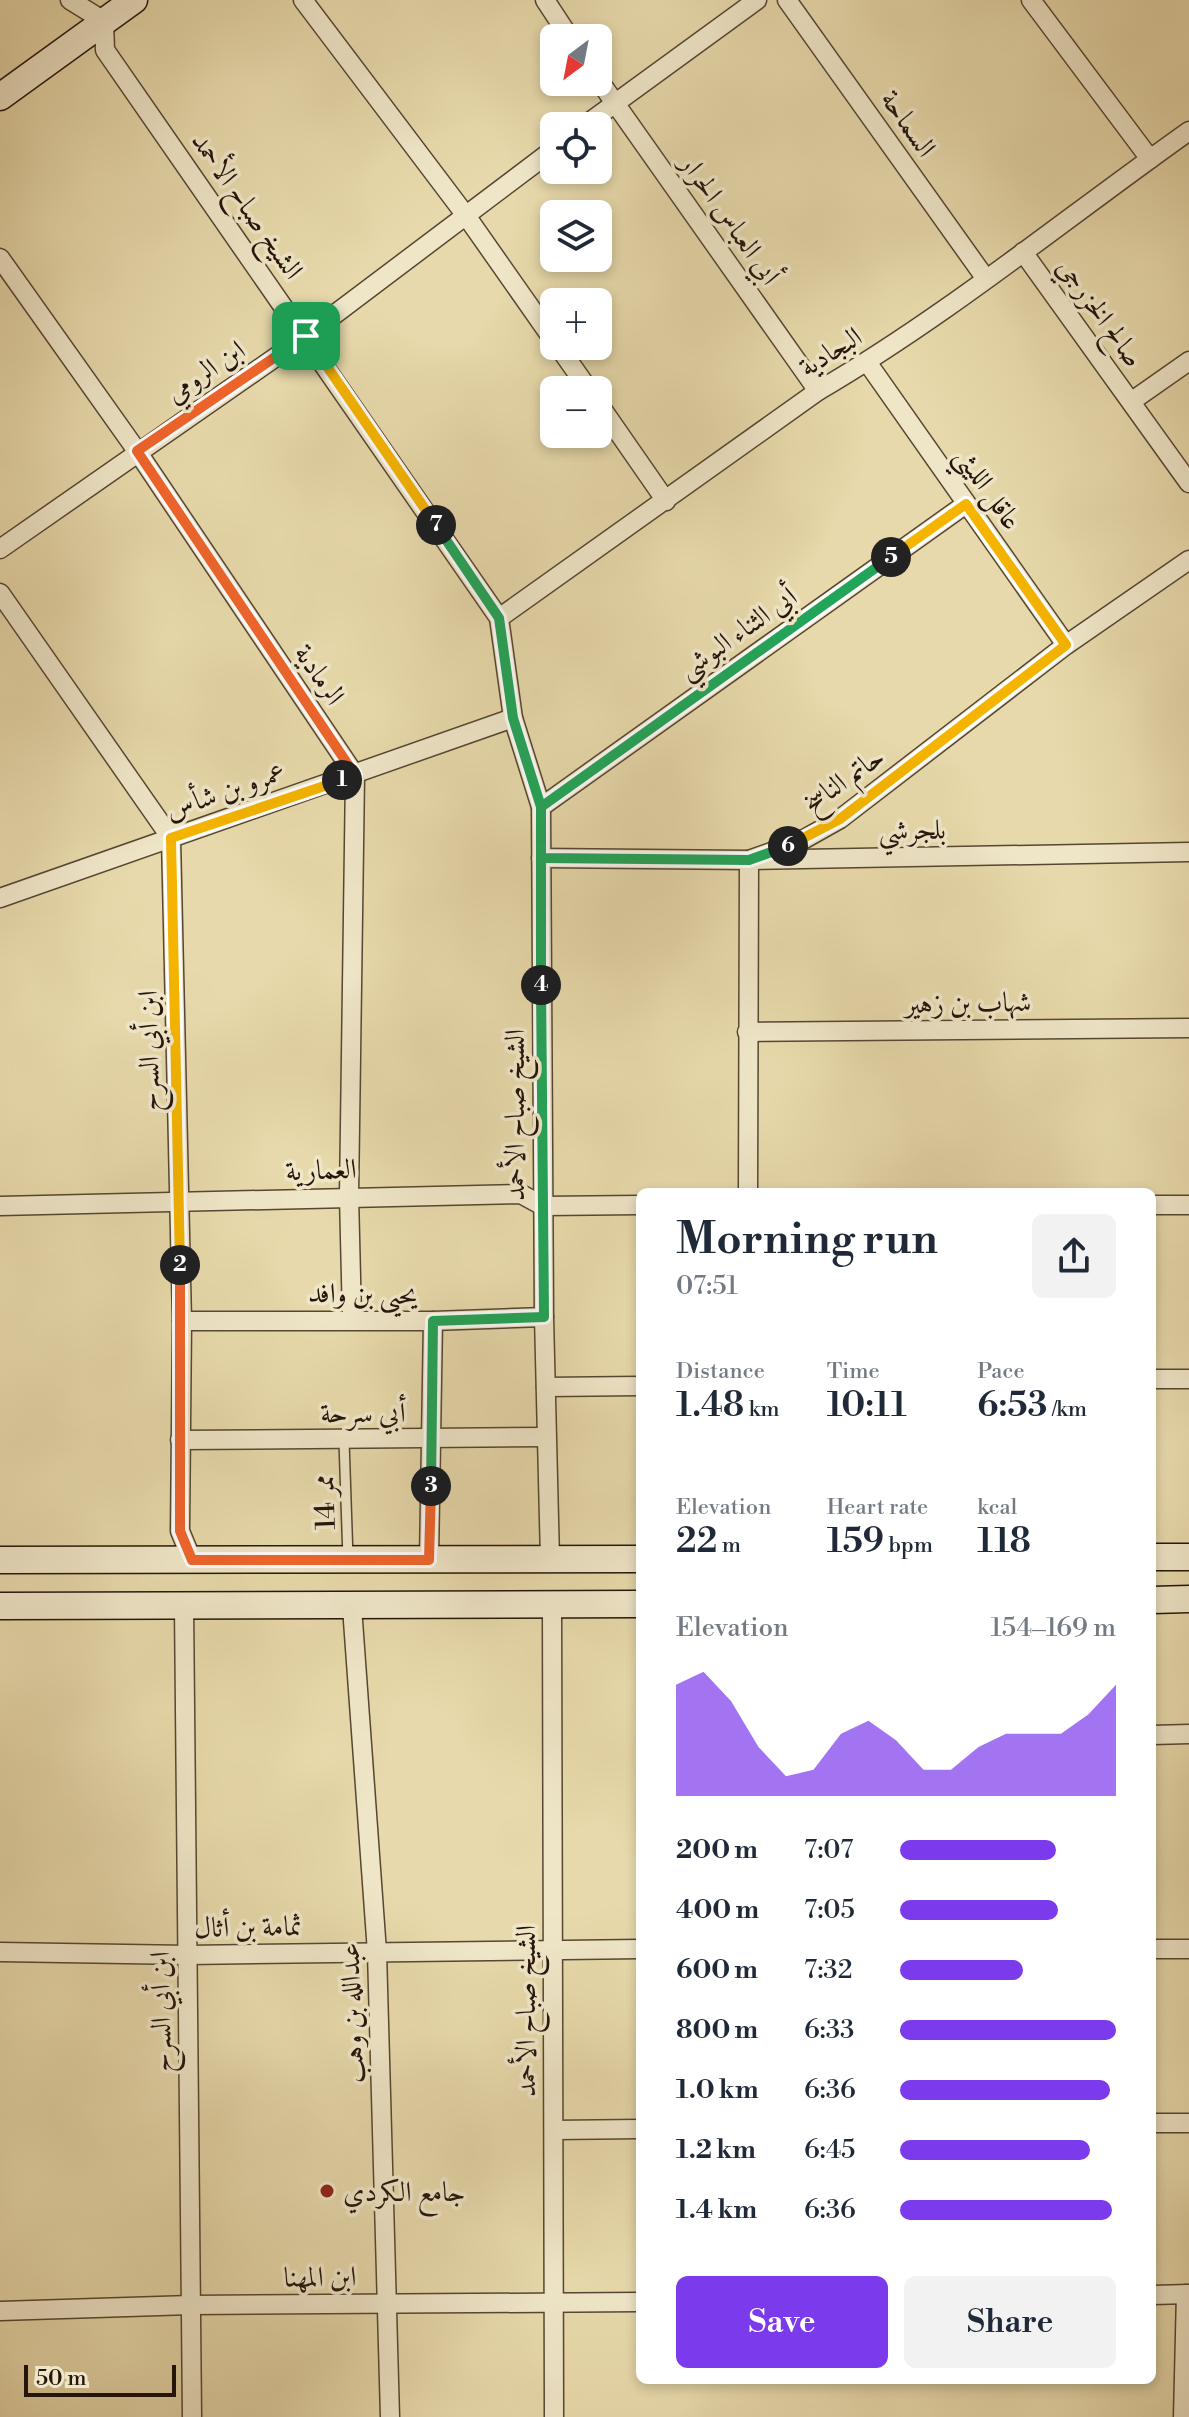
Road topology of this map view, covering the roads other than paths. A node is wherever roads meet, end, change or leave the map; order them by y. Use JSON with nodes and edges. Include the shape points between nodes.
{"nodes":[{"id":1,"x":70,"y":0,"type":"edge"},
{"id":2,"x":134,"y":0,"type":"edge"},
{"id":3,"x":303,"y":0,"type":"edge"},
{"id":4,"x":545,"y":0,"type":"edge"},
{"id":5,"x":757,"y":0,"type":"edge"},
{"id":6,"x":787,"y":0,"type":"edge"},
{"id":7,"x":1031,"y":0,"type":"edge"},
{"id":8,"x":104,"y":21,"type":"junction"},
{"id":9,"x":561,"y":24,"type":"edge"},
{"id":10,"x":609,"y":96,"type":"edge"},
{"id":11,"x":0,"y":97,"type":"edge"},
{"id":12,"x":614,"y":103,"type":"junction"},
{"id":13,"x":602,"y":112,"type":"edge"},
{"id":14,"x":1189,"y":131,"type":"edge"},
{"id":15,"x":1150,"y":159,"type":"junction"},
{"id":16,"x":540,"y":160,"type":"edge"},
{"id":17,"x":467,"y":217,"type":"junction"},
{"id":18,"x":1023,"y":252,"type":"junction"},
{"id":19,"x":0,"y":258,"type":"edge"},
{"id":20,"x":986,"y":279,"type":"junction"},
{"id":21,"x":540,"y":321,"type":"edge"},
{"id":22,"x":306,"y":336,"type":"junction"},
{"id":23,"x":1189,"y":361,"type":"edge"},
{"id":24,"x":867,"y":362,"type":"junction"},
{"id":25,"x":818,"y":391,"type":"junction"},
{"id":26,"x":1132,"y":401,"type":"junction"},
{"id":27,"x":612,"y":423,"type":"edge"},
{"id":28,"x":137,"y":451,"type":"junction"},
{"id":29,"x":1189,"y":483,"type":"edge"},
{"id":30,"x":666,"y":501,"type":"junction"},
{"id":31,"x":966,"y":504,"type":"junction"},
{"id":32,"x":0,"y":549,"type":"edge"},
{"id":33,"x":1189,"y":560,"type":"edge"},
{"id":34,"x":0,"y":593,"type":"edge"},
{"id":35,"x":499,"y":618,"type":"junction"},
{"id":36,"x":1066,"y":645,"type":"junction"},
{"id":37,"x":513,"y":718,"type":"junction"},
{"id":38,"x":355,"y":775,"type":"junction"},
{"id":39,"x":541,"y":807,"type":"junction"},
{"id":40,"x":171,"y":838,"type":"junction"},
{"id":41,"x":1189,"y":852,"type":"edge"},
{"id":42,"x":541,"y":858,"type":"junction"},
{"id":43,"x":749,"y":860,"type":"junction"},
{"id":44,"x":0,"y":898,"type":"edge"},
{"id":45,"x":1189,"y":1028,"type":"edge"},
{"id":46,"x":747,"y":1032,"type":"junction"},
{"id":47,"x":748,"y":1188,"type":"edge"},
{"id":48,"x":349,"y":1196,"type":"junction"},
{"id":49,"x":179,"y":1201,"type":"junction"},
{"id":50,"x":636,"y":1205,"type":"edge"},
{"id":51,"x":1156,"y":1205,"type":"edge"},
{"id":52,"x":1189,"y":1205,"type":"edge"},
{"id":53,"x":0,"y":1206,"type":"edge"},
{"id":54,"x":543,"y":1206,"type":"junction"},
{"id":55,"x":544,"y":1317,"type":"junction"},
{"id":56,"x":352,"y":1319,"type":"junction"},
{"id":57,"x":182,"y":1321,"type":"junction"},
{"id":58,"x":433,"y":1321,"type":"junction"},
{"id":59,"x":1156,"y":1379,"type":"edge"},
{"id":60,"x":1189,"y":1379,"type":"edge"},
{"id":61,"x":636,"y":1386,"type":"edge"},
{"id":62,"x":546,"y":1387,"type":"junction"},
{"id":63,"x":546,"y":1437,"type":"junction"},
{"id":64,"x":180,"y":1440,"type":"junction"},
{"id":65,"x":432,"y":1440,"type":"junction"},
{"id":66,"x":344,"y":1441,"type":"junction"},
{"id":67,"x":1156,"y":1557,"type":"edge"},
{"id":68,"x":1189,"y":1557,"type":"edge"},
{"id":69,"x":636,"y":1559,"type":"edge"},
{"id":70,"x":0,"y":1560,"type":"edge"},
{"id":71,"x":192,"y":1560,"type":"junction"},
{"id":72,"x":429,"y":1560,"type":"junction"},
{"id":73,"x":550,"y":1560,"type":"junction"},
{"id":74,"x":348,"y":1562,"type":"junction"},
{"id":75,"x":1189,"y":1599,"type":"edge"},
{"id":76,"x":1156,"y":1600,"type":"edge"},
{"id":77,"x":552,"y":1604,"type":"junction"},
{"id":78,"x":636,"y":1604,"type":"edge"},
{"id":79,"x":0,"y":1606,"type":"edge"},
{"id":80,"x":184,"y":1606,"type":"junction"},
{"id":81,"x":352,"y":1607,"type":"junction"},
{"id":82,"x":1189,"y":1734,"type":"edge"},
{"id":83,"x":1156,"y":1735,"type":"edge"},
{"id":84,"x":553,"y":1949,"type":"junction"},
{"id":85,"x":636,"y":1949,"type":"edge"},
{"id":86,"x":1156,"y":1949,"type":"edge"},
{"id":87,"x":1189,"y":1949,"type":"edge"},
{"id":88,"x":0,"y":1952,"type":"edge"},
{"id":89,"x":377,"y":1952,"type":"junction"},
{"id":90,"x":188,"y":1955,"type":"junction"},
{"id":91,"x":1156,"y":2123,"type":"edge"},
{"id":92,"x":1189,"y":2123,"type":"edge"},
{"id":93,"x":636,"y":2129,"type":"edge"},
{"id":94,"x":554,"y":2130,"type":"junction"},
{"id":95,"x":1188,"y":2294,"type":"edge"},
{"id":96,"x":1156,"y":2295,"type":"edge"},
{"id":97,"x":636,"y":2302,"type":"edge"},
{"id":98,"x":389,"y":2303,"type":"junction"},
{"id":99,"x":554,"y":2303,"type":"junction"},
{"id":100,"x":191,"y":2305,"type":"junction"},
{"id":101,"x":0,"y":2311,"type":"edge"},
{"id":102,"x":192,"y":2417,"type":"edge"},
{"id":103,"x":390,"y":2417,"type":"edge"},
{"id":104,"x":554,"y":2417,"type":"edge"},
{"id":105,"x":1183,"y":2417,"type":"edge"}],
"edges":[{"from":1,"to":8,"type":"street"},
{"from":2,"to":8,"type":"street"},
{"from":3,"to":17,"type":"street"},
{"from":4,"to":9,"type":"street"},
{"from":5,"to":12,"type":"street"},
{"from":6,"to":20,"type":"street","name":"السماحة"},
{"from":7,"to":15,"type":"street"},
{"from":8,"to":11,"type":"street"},
{"from":8,"to":22,"type":"street","name":"الشيخ صباح الأحمد","via":[[105,50]]},
{"from":10,"to":12,"type":"street","name":"أبي العباس الحرار"},
{"from":12,"to":13,"type":"street"},
{"from":12,"to":25,"type":"street","name":"أبي العباس الحرار"},
{"from":14,"to":15,"type":"street","name":"البجادية"},
{"from":15,"to":18,"type":"street","name":"البجادية"},
{"from":16,"to":17,"type":"street","name":"ابن الرومي"},
{"from":17,"to":21,"type":"street"},
{"from":17,"to":22,"type":"street","name":"ابن الرومي"},
{"from":18,"to":20,"type":"street","name":"البجادية"},
{"from":18,"to":26,"type":"street","name":"صالح الخزرجي"},
{"from":19,"to":28,"type":"street","name":"الرمادية"},
{"from":20,"to":24,"type":"street","name":"البجادية"},
{"from":22,"to":28,"type":"street","name":"ابن الرومي"},
{"from":22,"to":35,"type":"street","name":"الشيخ صباح الأحمد"},
{"from":23,"to":26,"type":"street"},
{"from":24,"to":25,"type":"street","name":"البجادية"},
{"from":24,"to":31,"type":"street","name":"عاقل الليثي"},
{"from":25,"to":30,"type":"street","name":"البجادية"},
{"from":26,"to":29,"type":"street","name":"صالح الخزرجي"},
{"from":27,"to":30,"type":"street"},
{"from":28,"to":32,"type":"street","name":"ابن الرومي"},
{"from":28,"to":38,"type":"street","name":"الرمادية"},
{"from":30,"to":35,"type":"street","name":"البجادية"},
{"from":31,"to":36,"type":"street","name":"عاقل الليثي"},
{"from":31,"to":39,"type":"street","name":"أبي الثناء البوشي"},
{"from":33,"to":36,"type":"street","name":"حاتم الناسخ"},
{"from":34,"to":40,"type":"street"},
{"from":35,"to":37,"type":"street","name":"الشيخ صباح الأحمد"},
{"from":36,"to":43,"type":"street","name":"حاتم الناسخ","via":[[840,819],[799,842]]},
{"from":37,"to":38,"type":"street","name":"عمرو بن شأس"},
{"from":37,"to":39,"type":"street","name":"الشيخ صباح الأحمد"},
{"from":38,"to":40,"type":"street","name":"عمرو بن شأس"},
{"from":38,"to":48,"type":"street"},
{"from":39,"to":42,"type":"street","name":"الشيخ صباح الأحمد"},
{"from":40,"to":44,"type":"street","name":"عمرو بن شأس"},
{"from":40,"to":49,"type":"street","name":"ابن أبي السرح"},
{"from":41,"to":43,"type":"street","name":"بلجرشي"},
{"from":42,"to":43,"type":"street","name":"بلجرشي"},
{"from":42,"to":54,"type":"street","name":"الشيخ صباح الأحمد"},
{"from":43,"to":46,"type":"street"},
{"from":45,"to":46,"type":"street","name":"شهاب بن زهير"},
{"from":46,"to":47,"type":"street"},
{"from":48,"to":49,"type":"street","name":"العمارية"},
{"from":48,"to":54,"type":"street","name":"العمارية","via":[[521,1194]]},
{"from":48,"to":56,"type":"street"},
{"from":49,"to":53,"type":"street","name":"العمارية"},
{"from":49,"to":57,"type":"street","name":"ابن أبي السرح"},
{"from":50,"to":54,"type":"street","name":"العمارية"},
{"from":51,"to":52,"type":"street"},
{"from":54,"to":55,"type":"street","name":"الشيخ صباح الأحمد"},
{"from":55,"to":58,"type":"street","name":"يحيى بن وافد"},
{"from":55,"to":62,"type":"street","name":"الشيخ صباح الأحمد"},
{"from":56,"to":57,"type":"street","name":"يحيى بن وافد"},
{"from":56,"to":58,"type":"street","name":"يحيى بن وافد"},
{"from":57,"to":64,"type":"street","name":"ابن أبي السرح"},
{"from":58,"to":65,"type":"street"},
{"from":59,"to":60,"type":"street"},
{"from":61,"to":62,"type":"street"},
{"from":62,"to":63,"type":"street","name":"الشيخ صباح الأحمد"},
{"from":63,"to":65,"type":"street","name":"أبي سرحة"},
{"from":63,"to":73,"type":"street","name":"الشيخ صباح الأحمد"},
{"from":64,"to":66,"type":"street","name":"أبي سرحة"},
{"from":64,"to":71,"type":"street","name":"ابن أبي السرح","via":[[180,1531]]},
{"from":65,"to":66,"type":"street","name":"أبي سرحة"},
{"from":65,"to":72,"type":"street"},
{"from":66,"to":74,"type":"lane","name":"ممر 14"},
{"from":67,"to":68,"type":"street"},
{"from":69,"to":73,"type":"street"},
{"from":70,"to":71,"type":"street"},
{"from":71,"to":74,"type":"street"},
{"from":72,"to":73,"type":"street"},
{"from":72,"to":74,"type":"street"},
{"from":75,"to":76,"type":"street"},
{"from":77,"to":78,"type":"street"},
{"from":77,"to":81,"type":"street"},
{"from":77,"to":84,"type":"street","name":"الشيخ صباح الأحمد"},
{"from":79,"to":80,"type":"street"},
{"from":80,"to":81,"type":"street"},
{"from":80,"to":90,"type":"street","name":"ابن أبي السرح"},
{"from":81,"to":89,"type":"street","name":"عبدالله بن وهب"},
{"from":82,"to":83,"type":"street"},
{"from":84,"to":85,"type":"street","name":"ثمامة بن أثال"},
{"from":84,"to":89,"type":"street","name":"ثمامة بن أثال"},
{"from":84,"to":94,"type":"street","name":"الشيخ صباح الأحمد"},
{"from":86,"to":87,"type":"street"},
{"from":88,"to":90,"type":"street","name":"ثمامة بن أثال"},
{"from":89,"to":90,"type":"street","name":"ثمامة بن أثال"},
{"from":89,"to":98,"type":"street","name":"عبدالله بن وهب"},
{"from":90,"to":100,"type":"street","name":"ابن أبي السرح"},
{"from":91,"to":92,"type":"street"},
{"from":93,"to":94,"type":"street"},
{"from":94,"to":99,"type":"street","name":"الشيخ صباح الأحمد"},
{"from":95,"to":96,"type":"street"},
{"from":95,"to":105,"type":"street"},
{"from":97,"to":99,"type":"street","name":"ابن المهنا"},
{"from":98,"to":99,"type":"street","name":"ابن المهنا"},
{"from":98,"to":100,"type":"street","name":"ابن المهنا"},
{"from":98,"to":103,"type":"street","name":"عبدالله بن وهب"},
{"from":99,"to":104,"type":"street","name":"الشيخ صباح الأحمد"},
{"from":100,"to":101,"type":"street","name":"ابن المهنا"},
{"from":100,"to":102,"type":"street","name":"ابن أبي السرح"}]}
